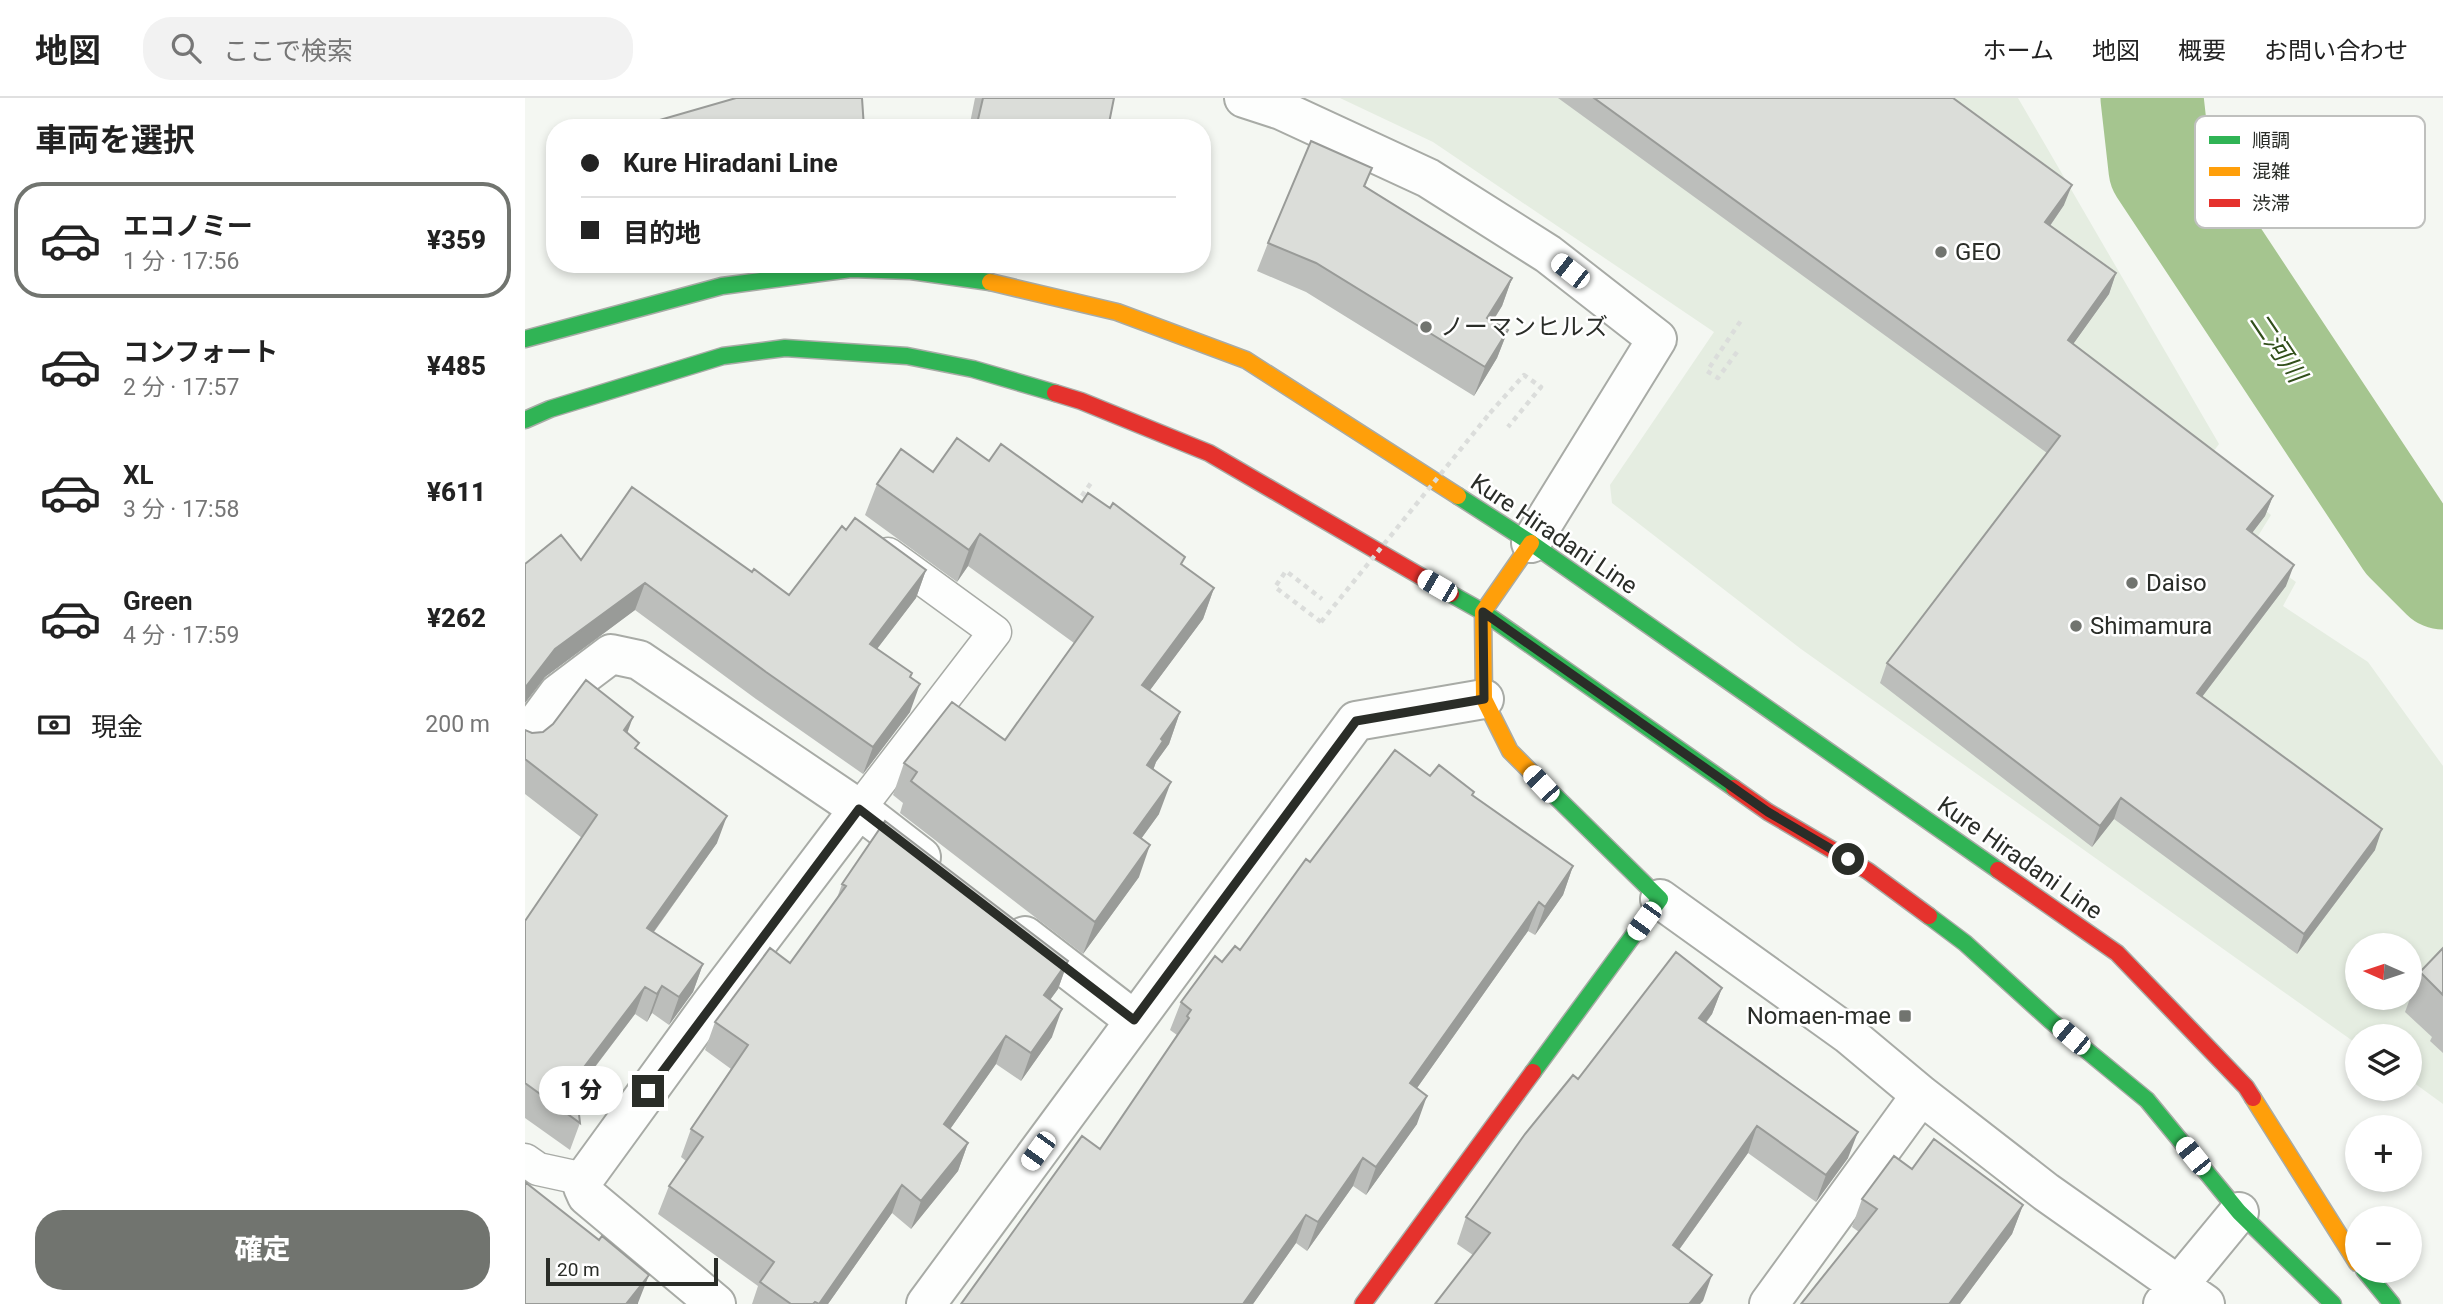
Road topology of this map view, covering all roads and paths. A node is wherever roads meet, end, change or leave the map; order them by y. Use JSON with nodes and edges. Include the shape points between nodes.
{"nodes":[{"id":1,"x":1244,"y":98,"type":"edge"},
{"id":2,"x":821,"y":273,"type":"edge"},
{"id":3,"x":926,"y":273,"type":"edge"},
{"id":4,"x":1742,"y":319,"type":"dead end"},
{"id":5,"x":525,"y":339,"type":"edge"},
{"id":6,"x":1737,"y":352,"type":"dead end"},
{"id":7,"x":525,"y":420,"type":"edge"},
{"id":8,"x":1508,"y":427,"type":"dead end"},
{"id":9,"x":1091,"y":483,"type":"dead end"},
{"id":10,"x":1075,"y":506,"type":"edge"},
{"id":11,"x":867,"y":539,"type":"edge"},
{"id":12,"x":1531,"y":543,"type":"junction"},
{"id":13,"x":1322,"y":599,"type":"dead end"},
{"id":14,"x":1483,"y":612,"type":"junction"},
{"id":15,"x":1484,"y":699,"type":"junction"},
{"id":16,"x":525,"y":740,"type":"edge"},
{"id":17,"x":859,"y":809,"type":"junction"},
{"id":18,"x":947,"y":877,"type":"edge"},
{"id":19,"x":1660,"y":899,"type":"junction"},
{"id":20,"x":1002,"y":919,"type":"edge"},
{"id":21,"x":1134,"y":1020,"type":"junction"},
{"id":22,"x":1921,"y":1095,"type":"junction"},
{"id":23,"x":525,"y":1160,"type":"edge"},
{"id":24,"x":584,"y":1179,"type":"junction"},
{"id":25,"x":2239,"y":1212,"type":"junction"},
{"id":26,"x":2345,"y":1244,"type":"edge"},
{"id":27,"x":2375,"y":1283,"type":"edge"},
{"id":28,"x":2181,"y":1297,"type":"edge"},
{"id":29,"x":716,"y":1304,"type":"edge"},
{"id":30,"x":926,"y":1304,"type":"edge"},
{"id":31,"x":1363,"y":1304,"type":"edge"},
{"id":32,"x":1769,"y":1304,"type":"edge"},
{"id":33,"x":2333,"y":1304,"type":"edge"},
{"id":34,"x":2392,"y":1304,"type":"edge"}],
"edges":[{"from":1,"to":12,"type":"street","via":[[1281,110],[1427,177],[1548,254],[1657,339]]},
{"from":2,"to":5,"type":"main road","name":"Kure Hiradani Line","via":[[722,286]]},
{"from":3,"to":12,"type":"main road","name":"Kure Hiradani Line","via":[[987,281],[1117,312],[1246,360]]},
{"from":4,"to":6,"type":"path","via":[[1707,371],[1718,378]]},
{"from":7,"to":14,"type":"main road","via":[[723,356],[785,348],[907,356],[973,369],[1081,401],[1209,453]]},
{"from":8,"to":13,"type":"path","bridge":true,"via":[[1541,387],[1524,374],[1321,622],[1275,587],[1286,571]]},
{"from":9,"to":10,"type":"path"},
{"from":11,"to":17,"type":"lane","via":[[995,632]]},
{"from":12,"to":14,"type":"main road"},
{"from":12,"to":26,"type":"main road","name":"Kure Hiradani Line","via":[[2117,953],[2246,1087]]},
{"from":14,"to":15,"type":"main road"},
{"from":14,"to":25,"type":"main road","via":[[1768,812],[1868,871],[1965,943],[2147,1100]]},
{"from":15,"to":19,"type":"main road","via":[[1510,751]]},
{"from":15,"to":21,"type":"street","via":[[1356,721]]},
{"from":16,"to":17,"type":"street","via":[[558,694],[611,653],[639,660]]},
{"from":17,"to":18,"type":"street"},
{"from":17,"to":24,"type":"street"},
{"from":19,"to":22,"type":"street","via":[[1848,1034]]},
{"from":19,"to":31,"type":"main road"},
{"from":20,"to":21,"type":"street"},
{"from":21,"to":30,"type":"street"},
{"from":22,"to":28,"type":"street"},
{"from":22,"to":32,"type":"street"},
{"from":23,"to":24,"type":"lane","via":[[538,1169]]},
{"from":24,"to":29,"type":"street","via":[[587,1196]]},
{"from":25,"to":28,"type":"street"},
{"from":25,"to":33,"type":"main road"},
{"from":27,"to":34,"type":"main road"}]}
